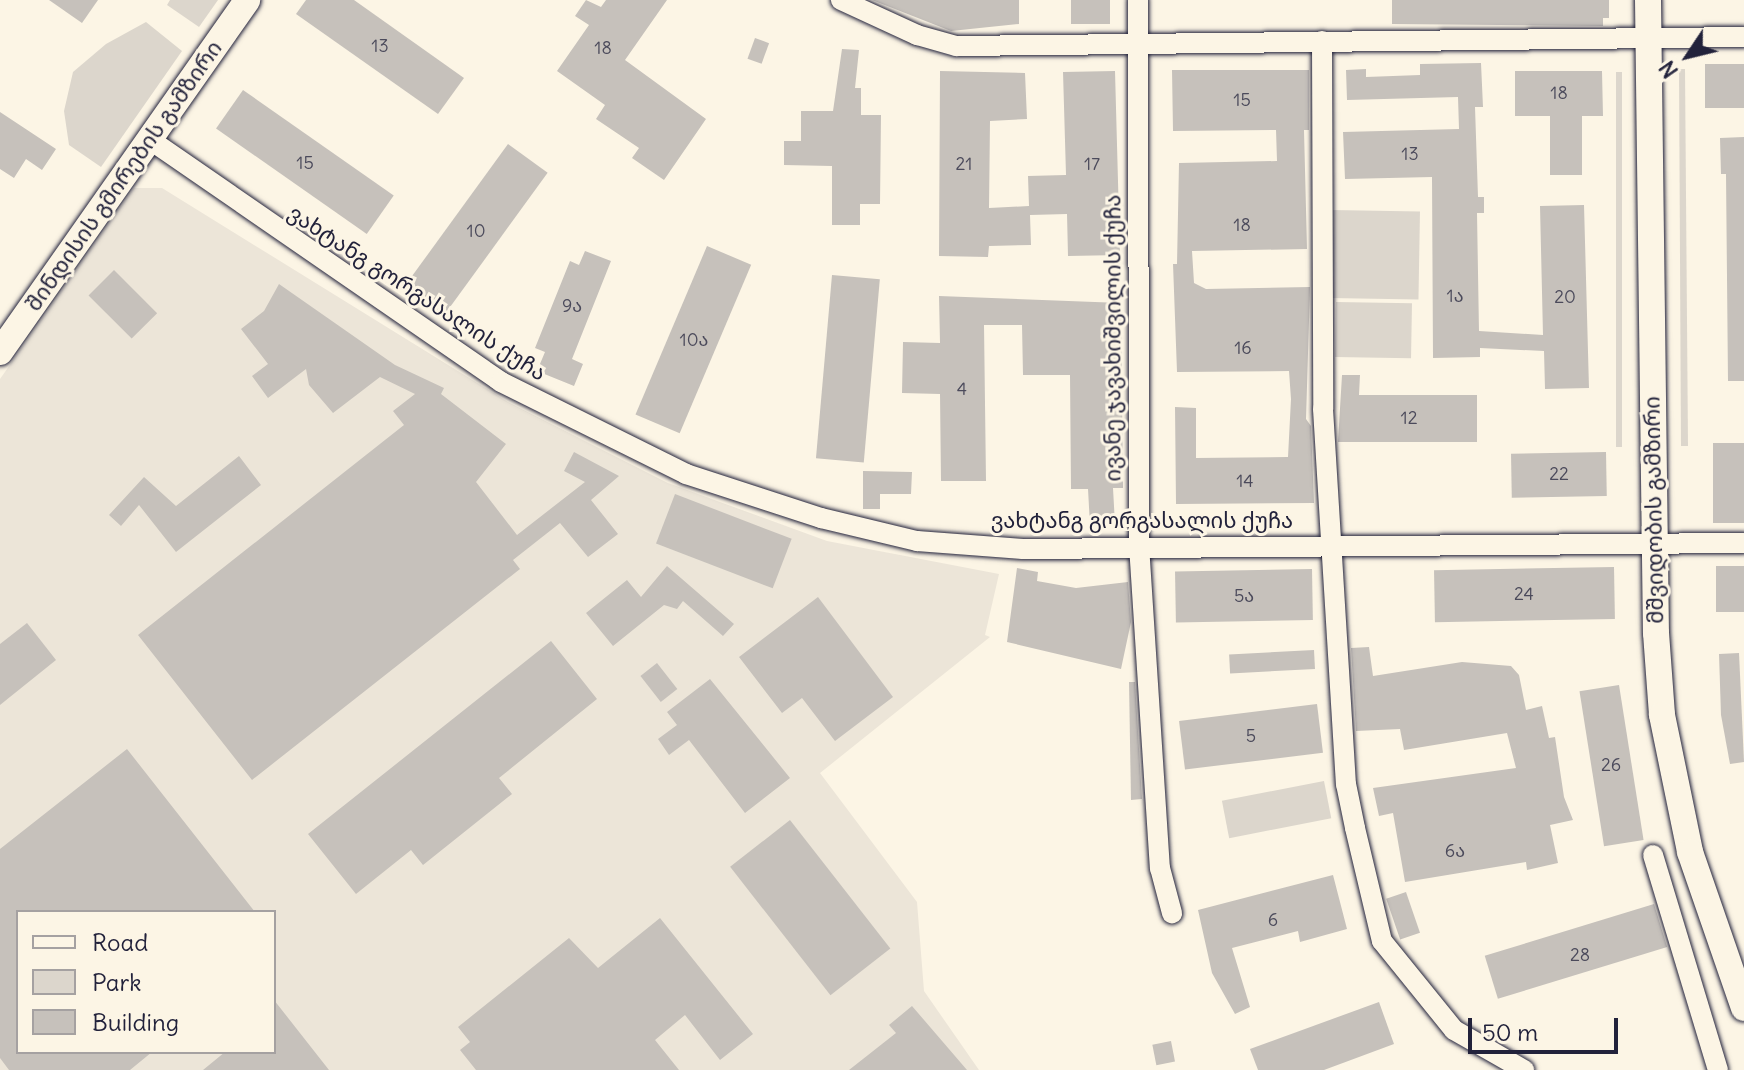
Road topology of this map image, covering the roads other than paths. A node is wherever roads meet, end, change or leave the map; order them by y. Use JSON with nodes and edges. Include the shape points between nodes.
{"nodes":[{"id":1,"x":247,"y":0,"type":"edge"},
{"id":2,"x":841,"y":0,"type":"edge"},
{"id":3,"x":1138,"y":0,"type":"edge"},
{"id":4,"x":1648,"y":0,"type":"edge"},
{"id":5,"x":1744,"y":37,"type":"edge"},
{"id":6,"x":1649,"y":38,"type":"junction"},
{"id":7,"x":1322,"y":41,"type":"junction"},
{"id":8,"x":1138,"y":43,"type":"junction"},
{"id":9,"x":149,"y":139,"type":"junction"},
{"id":10,"x":0,"y":352,"type":"edge"},
{"id":11,"x":1655,"y":542,"type":"junction"},
{"id":12,"x":1331,"y":543,"type":"junction"},
{"id":13,"x":1744,"y":543,"type":"edge"},
{"id":14,"x":1139,"y":545,"type":"junction"},
{"id":15,"x":1653,"y":855,"type":"dead end"},
{"id":16,"x":1172,"y":913,"type":"dead end"},
{"id":17,"x":1744,"y":1008,"type":"edge"},
{"id":18,"x":1524,"y":1070,"type":"edge"},
{"id":19,"x":1718,"y":1070,"type":"edge"}],
"edges":[{"from":1,"to":9,"type":"main road","name":"შინდისის გმირების გამზირი"},
{"from":2,"to":8,"type":"street","via":[[917,35],[956,46]]},
{"from":3,"to":8,"type":"street","name":"ივანე ჯავახიშვილის ქუჩა"},
{"from":4,"to":6,"type":"main road","name":"მშვიდობის გამზირი"},
{"from":5,"to":6,"type":"street"},
{"from":6,"to":7,"type":"street"},
{"from":6,"to":11,"type":"main road","name":"მშვიდობის გამზირი"},
{"from":7,"to":8,"type":"street"},
{"from":7,"to":12,"type":"street","via":[[1323,409]]},
{"from":8,"to":14,"type":"street","name":"ივანე ჯავახიშვილის ქუჩა"},
{"from":9,"to":10,"type":"main road","name":"შინდისის გმირების გამზირი"},
{"from":9,"to":14,"type":"street","name":"ვახტანგ გორგასალის ქუჩა","via":[[501,382],[686,474],[821,518],[917,541],[1023,549]]},
{"from":11,"to":12,"type":"street","name":"ვახტანგ გორგასალის ქუჩა"},
{"from":11,"to":13,"type":"street","name":"ვახტანგ გორგასალის ქუჩა"},
{"from":11,"to":17,"type":"main road","name":"მშვიდობის გამზირი","via":[[1662,715],[1690,852]]},
{"from":12,"to":14,"type":"street","name":"ვახტანგ გორგასალის ქუჩა"},
{"from":12,"to":18,"type":"street","via":[[1346,784],[1382,941],[1454,1030]]},
{"from":14,"to":16,"type":"street","name":"ივანე ჯავახიშვილის ქუჩა","via":[[1160,868]]},
{"from":15,"to":19,"type":"street"}]}
